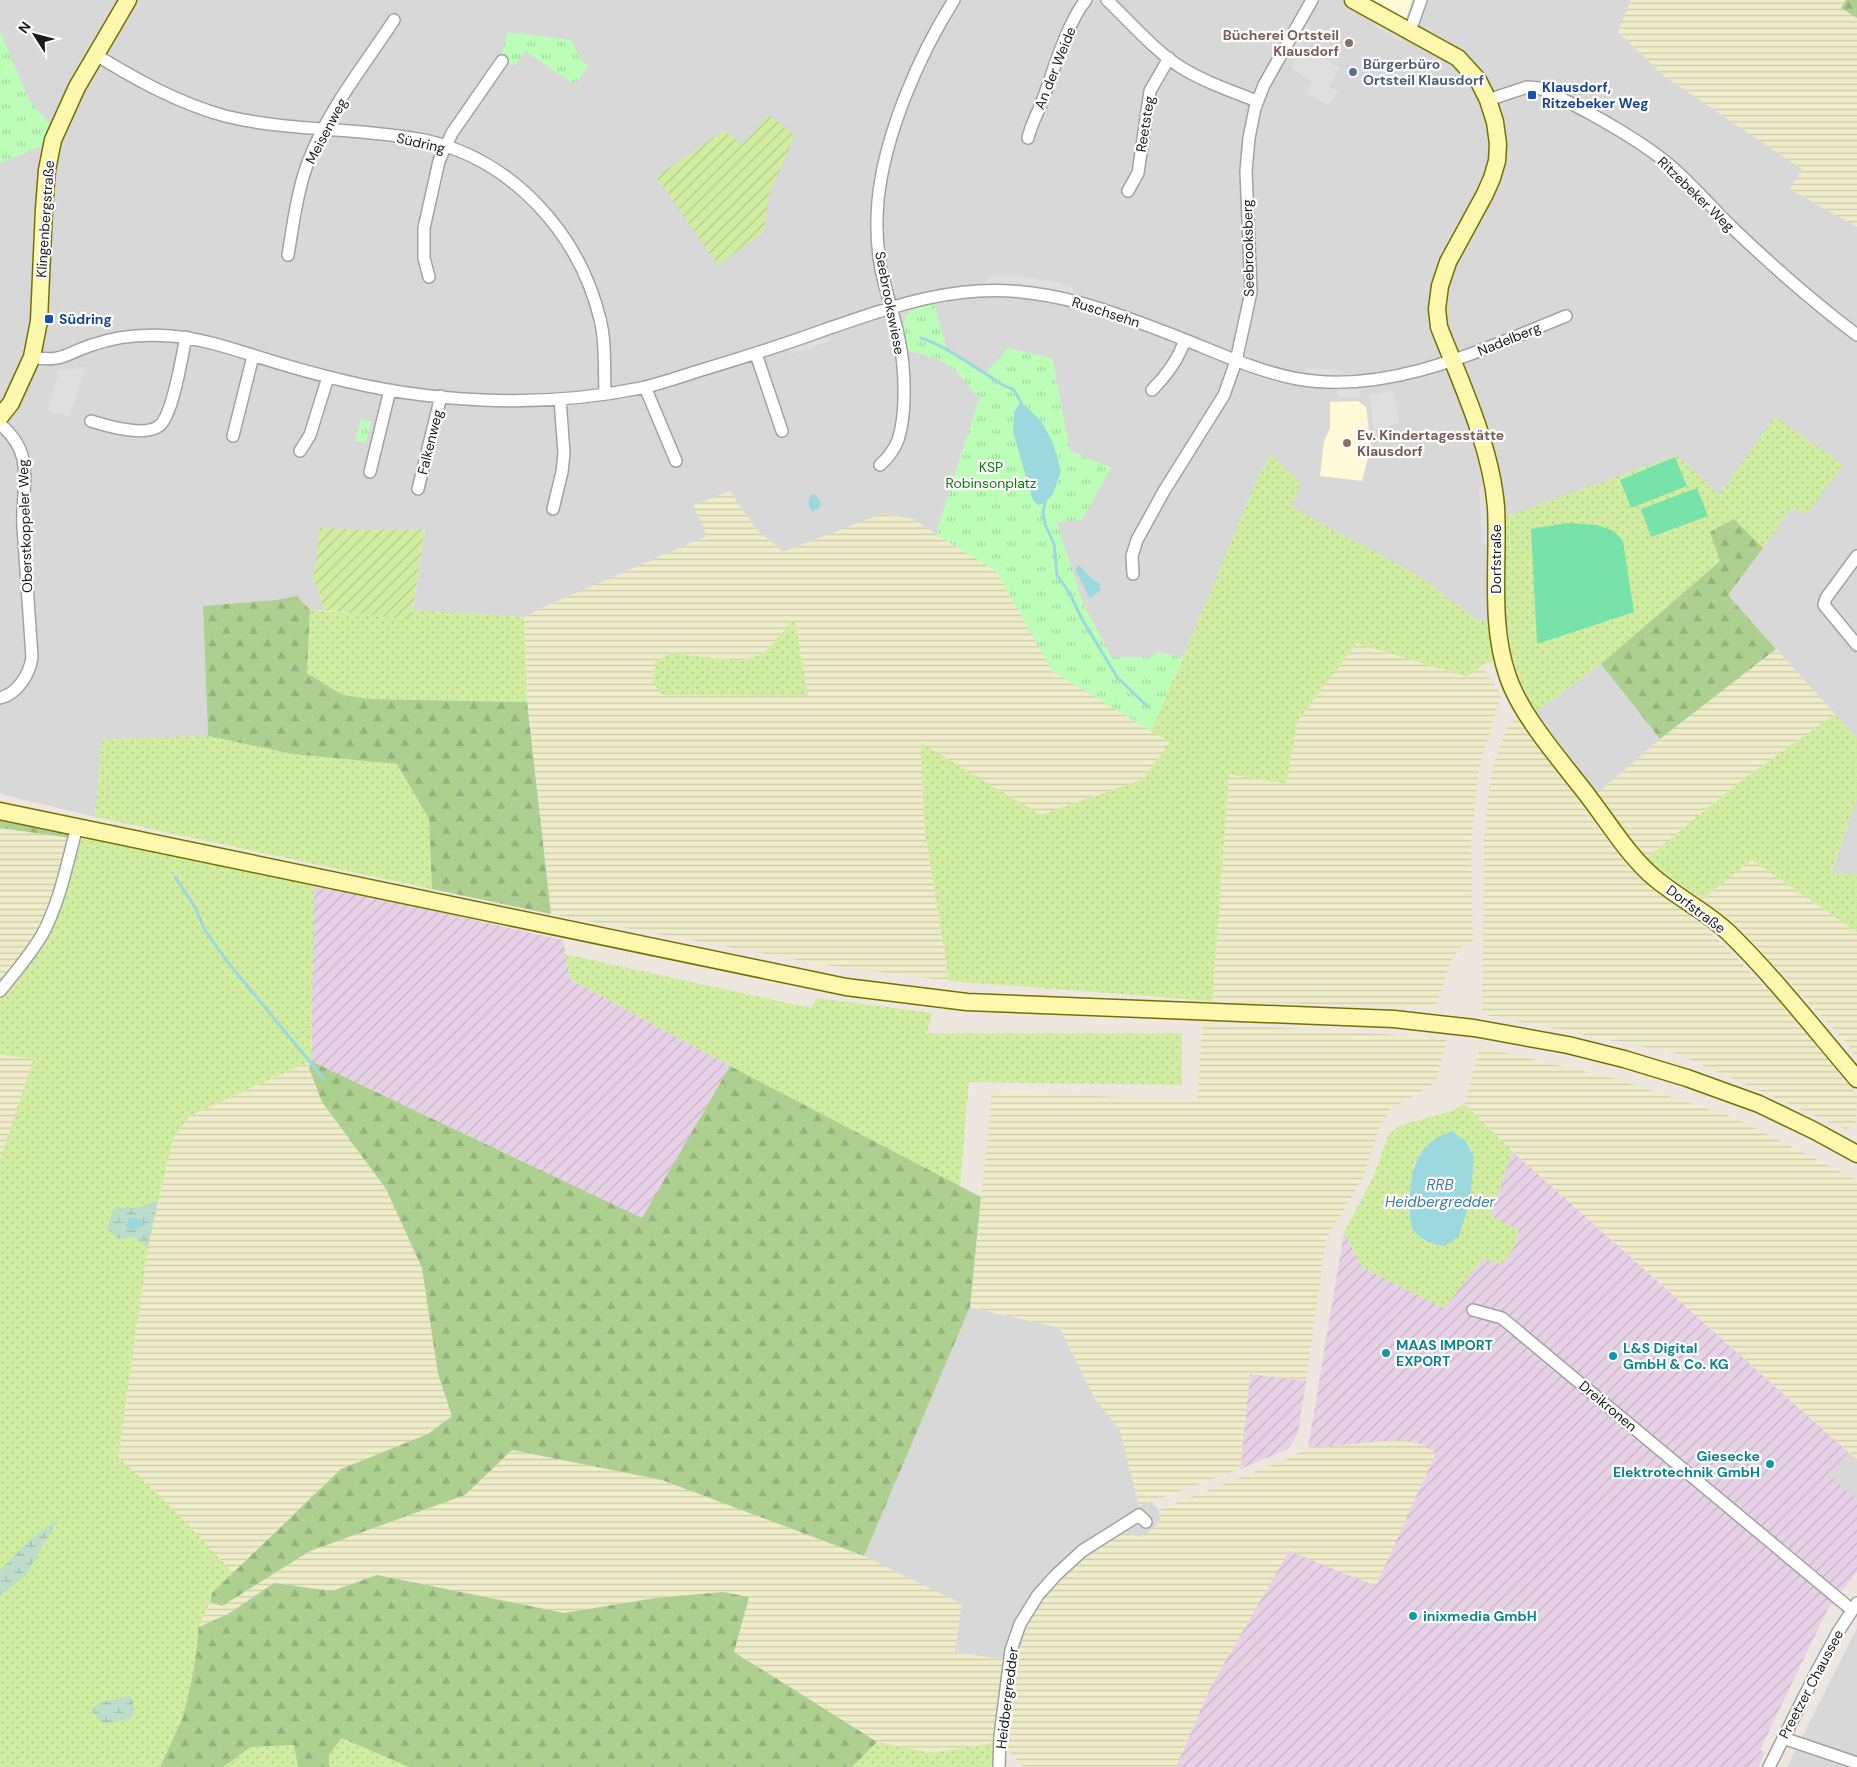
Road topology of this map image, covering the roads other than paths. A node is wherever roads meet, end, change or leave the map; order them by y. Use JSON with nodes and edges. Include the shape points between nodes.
{"nodes":[{"id":1,"x":128,"y":0,"type":"edge"},
{"id":2,"x":954,"y":0,"type":"edge"},
{"id":3,"x":1086,"y":0,"type":"edge"},
{"id":4,"x":1106,"y":0,"type":"edge"},
{"id":5,"x":1312,"y":0,"type":"edge"},
{"id":6,"x":1353,"y":0,"type":"edge"},
{"id":7,"x":1421,"y":0,"type":"edge"},
{"id":8,"x":394,"y":20,"type":"dead end"},
{"id":9,"x":1410,"y":31,"type":"junction"},
{"id":10,"x":96,"y":55,"type":"junction"},
{"id":11,"x":1169,"y":58,"type":"junction"},
{"id":12,"x":502,"y":61,"type":"dead end"},
{"id":13,"x":1488,"y":100,"type":"junction"},
{"id":14,"x":1257,"y":101,"type":"junction"},
{"id":15,"x":323,"y":130,"type":"junction"},
{"id":16,"x":1028,"y":138,"type":"dead end"},
{"id":17,"x":444,"y":146,"type":"junction"},
{"id":18,"x":1128,"y":191,"type":"dead end"},
{"id":19,"x":288,"y":255,"type":"dead end"},
{"id":20,"x":429,"y":278,"type":"dead end"},
{"id":21,"x":890,"y":307,"type":"junction"},
{"id":22,"x":1566,"y":316,"type":"dead end"},
{"id":23,"x":1857,"y":335,"type":"edge"},
{"id":24,"x":186,"y":337,"type":"junction"},
{"id":25,"x":1185,"y":340,"type":"junction"},
{"id":26,"x":756,"y":354,"type":"junction"},
{"id":27,"x":254,"y":356,"type":"junction"},
{"id":28,"x":32,"y":357,"type":"junction"},
{"id":29,"x":1453,"y":361,"type":"junction"},
{"id":30,"x":1236,"y":362,"type":"junction"},
{"id":31,"x":328,"y":377,"type":"junction"},
{"id":32,"x":645,"y":387,"type":"junction"},
{"id":33,"x":390,"y":390,"type":"junction"},
{"id":34,"x":1152,"y":390,"type":"dead end"},
{"id":35,"x":605,"y":394,"type":"junction"},
{"id":36,"x":441,"y":396,"type":"junction"},
{"id":37,"x":560,"y":399,"type":"junction"},
{"id":38,"x":0,"y":417,"type":"edge"},
{"id":39,"x":91,"y":421,"type":"dead end"},
{"id":40,"x":0,"y":424,"type":"edge"},
{"id":41,"x":782,"y":431,"type":"dead end"},
{"id":42,"x":233,"y":436,"type":"dead end"},
{"id":43,"x":300,"y":452,"type":"dead end"},
{"id":44,"x":676,"y":461,"type":"dead end"},
{"id":45,"x":880,"y":465,"type":"dead end"},
{"id":46,"x":370,"y":472,"type":"dead end"},
{"id":47,"x":418,"y":488,"type":"dead end"},
{"id":48,"x":553,"y":509,"type":"dead end"},
{"id":49,"x":1857,"y":556,"type":"edge"},
{"id":50,"x":1132,"y":574,"type":"dead end"},
{"id":51,"x":1857,"y":645,"type":"edge"},
{"id":52,"x":0,"y":698,"type":"edge"},
{"id":53,"x":0,"y":810,"type":"edge"},
{"id":54,"x":77,"y":827,"type":"junction"},
{"id":55,"x":0,"y":991,"type":"edge"},
{"id":56,"x":1857,"y":1078,"type":"edge"},
{"id":57,"x":1857,"y":1154,"type":"edge"},
{"id":58,"x":1473,"y":1310,"type":"dead end"},
{"id":59,"x":1146,"y":1522,"type":"dead end"},
{"id":60,"x":1854,"y":1607,"type":"edge"},
{"id":61,"x":1783,"y":1738,"type":"junction"},
{"id":62,"x":1857,"y":1763,"type":"edge"},
{"id":63,"x":999,"y":1767,"type":"edge"},
{"id":64,"x":1769,"y":1767,"type":"edge"}],
"edges":[{"from":1,"to":10,"type":"main road","name":"Klingenbergstraße"},
{"from":2,"to":21,"type":"street","name":"Seebrookswiese","via":[[904,100],[880,182],[880,266]]},
{"from":3,"to":16,"type":"street","name":"An der Weide","via":[[1073,22]]},
{"from":4,"to":11,"type":"street"},
{"from":5,"to":14,"type":"street","name":"Seebrooksberg"},
{"from":6,"to":9,"type":"main road","name":"Dorfstraße"},
{"from":7,"to":9,"type":"street"},
{"from":8,"to":15,"type":"street","name":"Meisenweg"},
{"from":9,"to":13,"type":"main road","name":"Dorfstraße","via":[[1458,58],[1478,80]]},
{"from":10,"to":15,"type":"street","name":"Südring","via":[[153,88],[198,108],[257,122]]},
{"from":10,"to":28,"type":"main road","name":"Klingenbergstraße","via":[[53,140],[47,170],[39,321]]},
{"from":11,"to":14,"type":"street","via":[[1196,75]]},
{"from":11,"to":18,"type":"street","name":"Reetsteg","via":[[1150,92],[1138,173]]},
{"from":12,"to":17,"type":"street"},
{"from":13,"to":23,"type":"street","name":"Ritzebeker Weg","via":[[1527,87],[1539,88],[1651,151],[1693,187],[1738,234]]},
{"from":13,"to":29,"type":"main road","name":"Dorfstraße","via":[[1495,122],[1497,161],[1485,194],[1448,262],[1440,286],[1439,327]]},
{"from":14,"to":30,"type":"street","name":"Seebrooksberg","via":[[1246,171],[1251,292]]},
{"from":15,"to":17,"type":"street","name":"Südring","via":[[406,137]]},
{"from":15,"to":19,"type":"street","name":"Meisenweg","via":[[300,189]]},
{"from":17,"to":20,"type":"street","via":[[424,228],[424,258]]},
{"from":17,"to":35,"type":"street","name":"Südring","via":[[474,158],[512,181],[546,213],[572,248],[592,289],[601,321]]},
{"from":21,"to":25,"type":"street","name":"Ruschsehn","via":[[948,294],[979,291],[1042,295],[1120,315]]},
{"from":21,"to":26,"type":"street","name":"Ruschsehn"},
{"from":21,"to":45,"type":"street","name":"Seebrookswiese","via":[[899,340],[902,419],[898,441]]},
{"from":22,"to":29,"type":"street","name":"Nadelberg"},
{"from":24,"to":27,"type":"street"},
{"from":24,"to":28,"type":"street","via":[[141,336],[94,344],[57,359]]},
{"from":24,"to":39,"type":"street","via":[[169,410],[160,426],[121,430]]},
{"from":25,"to":30,"type":"street","name":"Ruschsehn"},
{"from":25,"to":34,"type":"street","via":[[1180,354]]},
{"from":26,"to":32,"type":"street","name":"Ruschsehn"},
{"from":26,"to":41,"type":"street"},
{"from":27,"to":31,"type":"street"},
{"from":27,"to":42,"type":"street"},
{"from":28,"to":38,"type":"main road","name":"Klingenbergstraße","via":[[11,403]]},
{"from":29,"to":30,"type":"street","name":"Ruschsehn","via":[[1367,381],[1336,382],[1299,379]]},
{"from":29,"to":56,"type":"main road","name":"Dorfstraße","via":[[1477,426],[1492,483],[1496,507],[1496,606],[1500,646],[1517,697],[1644,868],[1726,930]]},
{"from":30,"to":50,"type":"street","name":"Seebrooksberg","via":[[1224,395],[1137,540],[1132,556]]},
{"from":31,"to":33,"type":"street"},
{"from":31,"to":43,"type":"street","via":[[310,435]]},
{"from":32,"to":35,"type":"street"},
{"from":32,"to":44,"type":"street"},
{"from":33,"to":36,"type":"street"},
{"from":33,"to":46,"type":"street"},
{"from":35,"to":37,"type":"street"},
{"from":36,"to":37,"type":"street","via":[[493,400]]},
{"from":36,"to":47,"type":"street","name":"Falkenweg"},
{"from":37,"to":48,"type":"street","via":[[564,453]]},
{"from":40,"to":52,"type":"street","name":"Oberstkoppeler Weg","via":[[13,436],[23,454],[25,487],[22,511],[31,644],[31,666],[26,677],[17,688]]},
{"from":49,"to":51,"type":"street","via":[[1824,605]]},
{"from":53,"to":54,"type":"main road"},
{"from":54,"to":55,"type":"street","via":[[56,902],[42,934]]},
{"from":54,"to":57,"type":"main road","via":[[846,986],[967,1002],[1394,1019],[1474,1028],[1568,1045],[1687,1078],[1758,1104]]},
{"from":58,"to":60,"type":"street","name":"Dreikronen","via":[[1502,1318]]},
{"from":59,"to":63,"type":"street","name":"Heidbergredder","via":[[1138,1515],[1082,1551],[1038,1595],[1020,1624],[1011,1650]]},
{"from":60,"to":61,"type":"street","name":"Preetzer Chaussee"},
{"from":61,"to":62,"type":"street"},
{"from":61,"to":64,"type":"street","name":"Preetzer Chaussee"}]}
